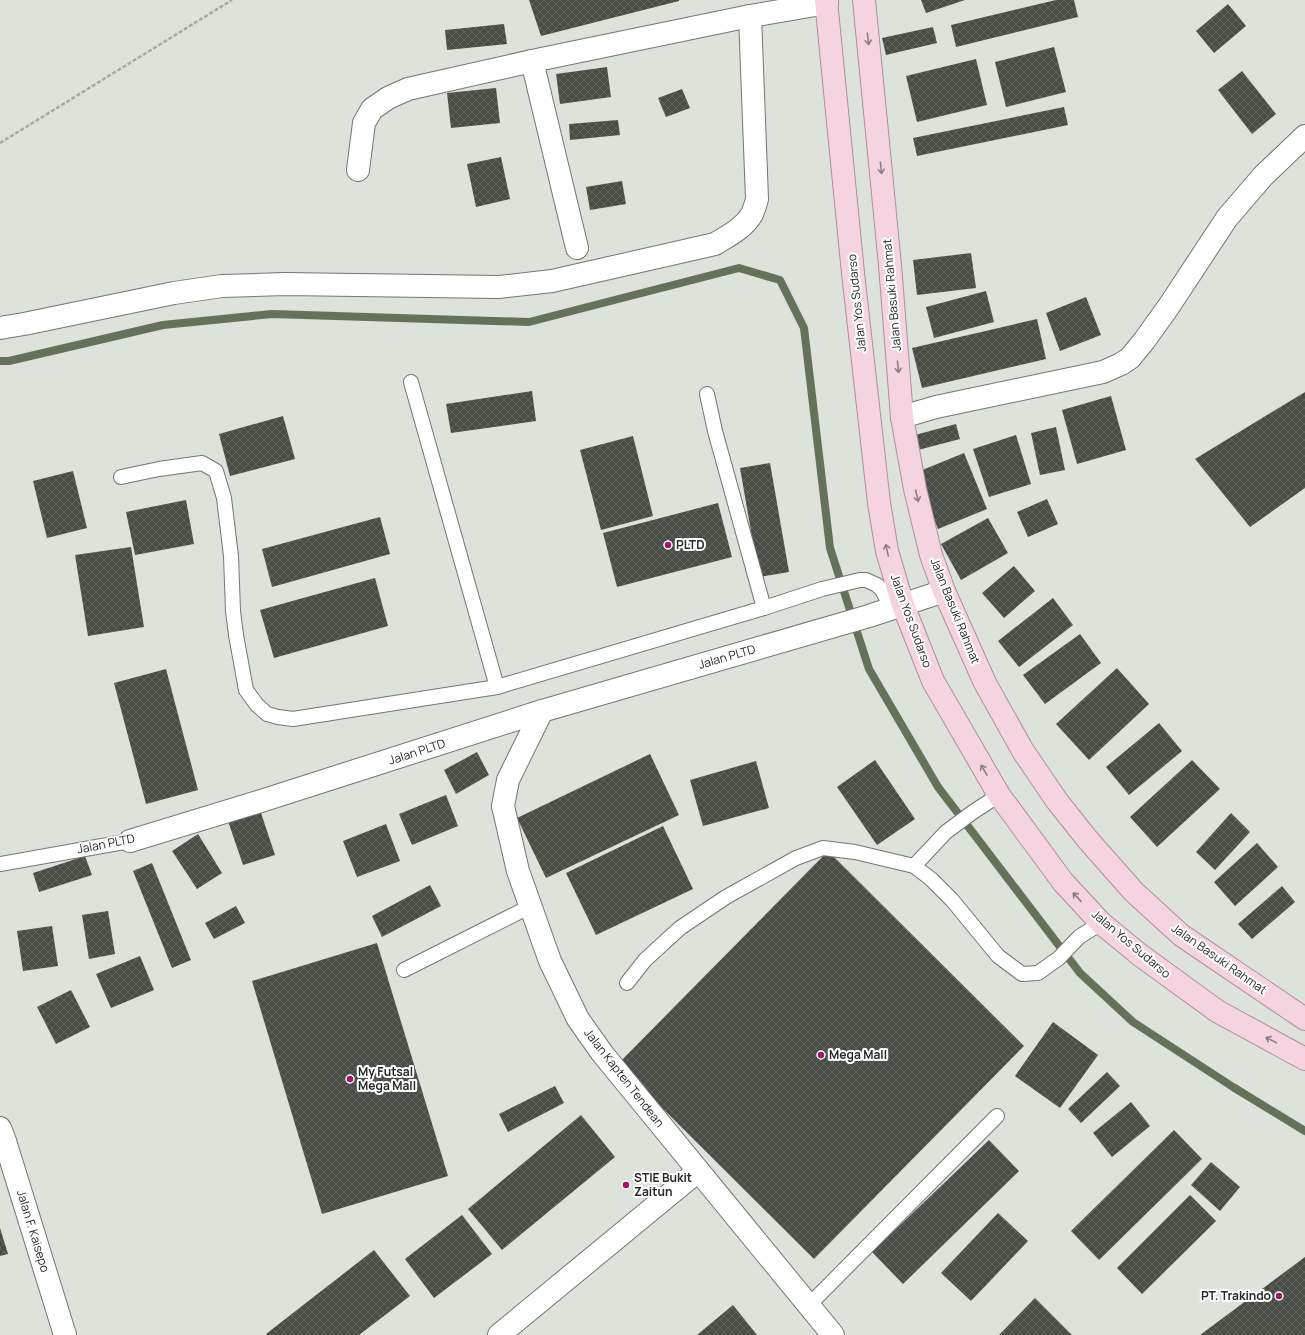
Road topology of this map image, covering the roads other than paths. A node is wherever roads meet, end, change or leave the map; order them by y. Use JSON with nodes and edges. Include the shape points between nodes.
{"nodes":[{"id":1,"x":864,"y":0,"type":"edge"},
{"id":2,"x":826,"y":1,"type":"edge"},
{"id":3,"x":750,"y":16,"type":"junction"},
{"id":4,"x":532,"y":61,"type":"junction"},
{"id":5,"x":1305,"y":136,"type":"edge"},
{"id":6,"x":358,"y":170,"type":"dead end"},
{"id":7,"x":577,"y":248,"type":"dead end"},
{"id":8,"x":0,"y":328,"type":"edge"},
{"id":9,"x":410,"y":382,"type":"dead end"},
{"id":10,"x":707,"y":394,"type":"dead end"},
{"id":11,"x":902,"y":417,"type":"junction"},
{"id":12,"x":121,"y":477,"type":"dead end"},
{"id":13,"x":944,"y":591,"type":"junction"},
{"id":14,"x":897,"y":607,"type":"junction"},
{"id":15,"x":764,"y":608,"type":"junction"},
{"id":16,"x":497,"y":687,"type":"junction"},
{"id":17,"x":542,"y":711,"type":"junction"},
{"id":18,"x":999,"y":795,"type":"junction"},
{"id":19,"x":130,"y":841,"type":"joint"},
{"id":20,"x":0,"y":864,"type":"edge"},
{"id":21,"x":914,"y":866,"type":"junction"},
{"id":22,"x":531,"y":906,"type":"junction"},
{"id":23,"x":1101,"y":923,"type":"junction"},
{"id":24,"x":404,"y":970,"type":"dead end"},
{"id":25,"x":627,"y":983,"type":"dead end"},
{"id":26,"x":1305,"y":1019,"type":"edge"},
{"id":27,"x":1305,"y":1059,"type":"edge"},
{"id":28,"x":997,"y":1116,"type":"dead end"},
{"id":29,"x":0,"y":1128,"type":"edge"},
{"id":30,"x":698,"y":1171,"type":"junction"},
{"id":31,"x":809,"y":1305,"type":"junction"},
{"id":32,"x":65,"y":1335,"type":"edge"},
{"id":33,"x":499,"y":1335,"type":"edge"},
{"id":34,"x":833,"y":1335,"type":"edge"}],
"edges":[{"from":1,"to":11,"type":"highway","name":"Jalan Basuki Rahmat","one_way":true},
{"from":2,"to":3,"type":"street"},
{"from":14,"to":2,"type":"highway","name":"Jalan Yos Sudarso","one_way":true,"via":[[879,503]]},
{"from":3,"to":4,"type":"street"},
{"from":3,"to":8,"type":"street","via":[[757,199],[752,214],[744,225],[715,244],[552,281],[498,287],[285,284],[222,286],[174,293]]},
{"from":4,"to":6,"type":"street","via":[[408,89],[388,98],[372,109],[364,123]]},
{"from":4,"to":7,"type":"street"},
{"from":5,"to":11,"type":"street","via":[[1263,176],[1227,218],[1169,306],[1130,358],[1103,372],[936,407]]},
{"from":9,"to":16,"type":"lane"},
{"from":10,"to":15,"type":"lane"},
{"from":11,"to":13,"type":"highway","name":"Jalan Basuki Rahmat","one_way":true,"via":[[915,489]]},
{"from":12,"to":16,"type":"lane","via":[[202,463],[216,471],[224,498],[231,556],[233,611],[246,690],[257,706],[267,714],[293,719]]},
{"from":13,"to":14,"type":"street","name":"Jalan PLTD"},
{"from":13,"to":26,"type":"highway","name":"Jalan Basuki Rahmat","via":[[985,683],[1023,751],[1088,840],[1134,892],[1181,935]]},
{"from":14,"to":15,"type":"lane","via":[[877,585],[860,580]]},
{"from":14,"to":17,"type":"street","name":"Jalan PLTD"},
{"from":18,"to":14,"type":"highway","name":"Jalan Yos Sudarso","one_way":true,"via":[[933,681]]},
{"from":15,"to":16,"type":"lane"},
{"from":17,"to":19,"type":"street","name":"Jalan PLTD"},
{"from":17,"to":22,"type":"street","name":"Jalan Kapten Tendean","via":[[508,780],[503,806],[518,871]]},
{"from":18,"to":21,"type":"lane","via":[[946,832]]},
{"from":23,"to":18,"type":"highway","name":"Jalan Yos Sudarso","one_way":true,"via":[[1063,882]]},
{"from":19,"to":20,"type":"lane","name":"Jalan PLTD"},
{"from":21,"to":23,"type":"lane","via":[[952,900],[998,956],[1022,974],[1038,973],[1059,958],[1079,937]]},
{"from":21,"to":25,"type":"lane","via":[[855,852],[823,848],[796,858],[726,897],[680,928],[645,960]]},
{"from":22,"to":24,"type":"lane"},
{"from":22,"to":30,"type":"street","name":"Jalan Kapten Tendean","via":[[550,962],[578,1019],[602,1053]]},
{"from":27,"to":23,"type":"highway","name":"Jalan Yos Sudarso","one_way":true,"via":[[1217,1011]]},
{"from":28,"to":31,"type":"lane"},
{"from":29,"to":32,"type":"street","name":"Jalan F. Kaisepo"},
{"from":30,"to":31,"type":"street","name":"Jalan Kapten Tendean"},
{"from":30,"to":33,"type":"street"},
{"from":31,"to":34,"type":"street","name":"Jalan Kapten Tendean"}]}
